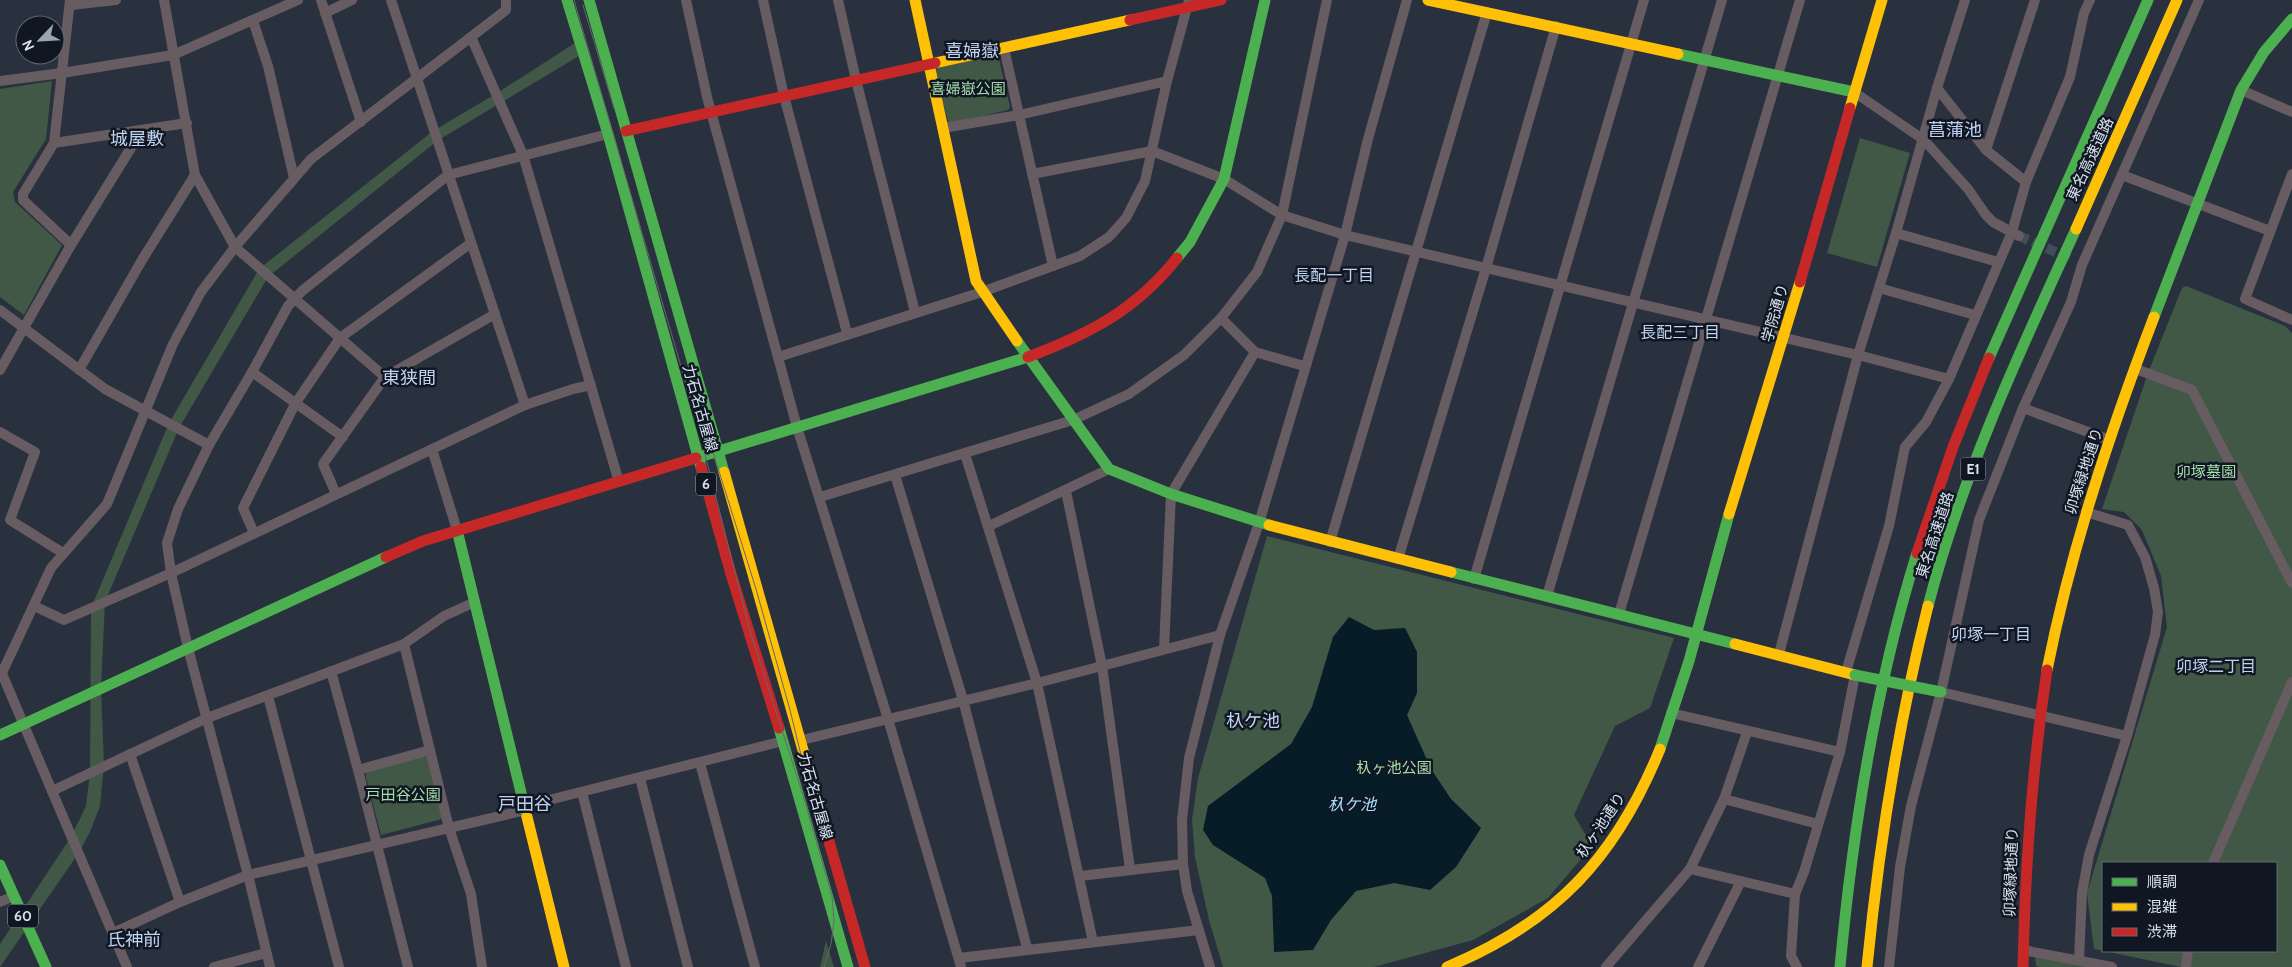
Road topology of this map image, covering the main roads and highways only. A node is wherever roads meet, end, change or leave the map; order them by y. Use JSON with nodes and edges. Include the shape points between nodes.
{"nodes":[{"id":1,"x":567,"y":0,"type":"edge"},
{"id":2,"x":589,"y":0,"type":"edge"},
{"id":3,"x":915,"y":0,"type":"edge"},
{"id":4,"x":1221,"y":0,"type":"edge"},
{"id":5,"x":1265,"y":0,"type":"edge"},
{"id":6,"x":1428,"y":0,"type":"edge"},
{"id":7,"x":1882,"y":0,"type":"edge"},
{"id":8,"x":2148,"y":0,"type":"edge"},
{"id":9,"x":2177,"y":0,"type":"edge"},
{"id":10,"x":1188,"y":3,"type":"edge"},
{"id":11,"x":2292,"y":19,"type":"edge"},
{"id":12,"x":929,"y":64,"type":"junction"},
{"id":13,"x":1854,"y":92,"type":"junction"},
{"id":14,"x":626,"y":131,"type":"junction"},
{"id":15,"x":1028,"y":357,"type":"junction"},
{"id":16,"x":718,"y":451,"type":"junction"},
{"id":17,"x":698,"y":458,"type":"junction"},
{"id":18,"x":457,"y":530,"type":"junction"},
{"id":19,"x":1697,"y":634,"type":"junction"},
{"id":20,"x":1940,"y":692,"type":"road end"},
{"id":21,"x":0,"y":735,"type":"edge"},
{"id":22,"x":0,"y":865,"type":"edge"},
{"id":23,"x":1470,"y":963,"type":"edge"},
{"id":24,"x":46,"y":967,"type":"edge"},
{"id":25,"x":564,"y":967,"type":"edge"},
{"id":26,"x":848,"y":967,"type":"edge"},
{"id":27,"x":866,"y":967,"type":"edge"},
{"id":28,"x":1447,"y":967,"type":"edge"},
{"id":29,"x":1840,"y":967,"type":"edge"},
{"id":30,"x":1868,"y":967,"type":"edge"},
{"id":31,"x":2023,"y":967,"type":"edge"}],
"edges":[{"from":1,"to":17,"type":"main road","name":"力石名古屋線","number":"6","via":[[608,134]]},
{"from":2,"to":14,"type":"main road","name":"力石名古屋線","number":"6"},
{"from":3,"to":12,"type":"main road"},
{"from":4,"to":10,"type":"main road"},
{"from":5,"to":15,"type":"main road","via":[[1224,179],[1190,242],[1161,278],[1130,306],[1088,333]]},
{"from":6,"to":13,"type":"main road"},
{"from":7,"to":13,"type":"main road","name":"学院通り"},
{"from":8,"to":29,"type":"main road","name":"東名高速道路","number":"E1","via":[[2023,277],[1954,446],[1923,533],[1879,698],[1862,780]]},
{"from":9,"to":30,"type":"main road","name":"東名高速道路","number":"E1","via":[[2046,291],[1975,462],[1946,543],[1902,721],[1880,850]]},
{"from":10,"to":12,"type":"main road"},
{"from":11,"to":31,"type":"main road","name":"卯塚緑地通り","via":[[2277,33],[2241,90],[2086,512],[2055,634],[2040,715],[2029,798]]},
{"from":12,"to":14,"type":"main road"},
{"from":12,"to":15,"type":"main road","via":[[976,281]]},
{"from":13,"to":19,"type":"main road","name":"学院通り"},
{"from":14,"to":16,"type":"main road","name":"力石名古屋線","number":"6"},
{"from":15,"to":16,"type":"main road"},
{"from":15,"to":19,"type":"main road","via":[[1110,469],[1171,494],[1259,523]]},
{"from":16,"to":17,"type":"main road"},
{"from":16,"to":27,"type":"main road","name":"力石名古屋線","number":"6"},
{"from":17,"to":18,"type":"main road"},
{"from":17,"to":26,"type":"main road","name":"力石名古屋線","number":"6"},
{"from":18,"to":21,"type":"main road","via":[[373,561]]},
{"from":18,"to":25,"type":"main road"},
{"from":19,"to":20,"type":"main road","bridge":true},
{"from":19,"to":23,"type":"main road","name":"杁ヶ池通り","via":[[1653,764],[1632,811],[1612,841],[1582,879],[1520,930]]},
{"from":22,"to":24,"type":"main road","number":"60"},
{"from":23,"to":28,"type":"main road","name":"杁ヶ池通り"}]}
